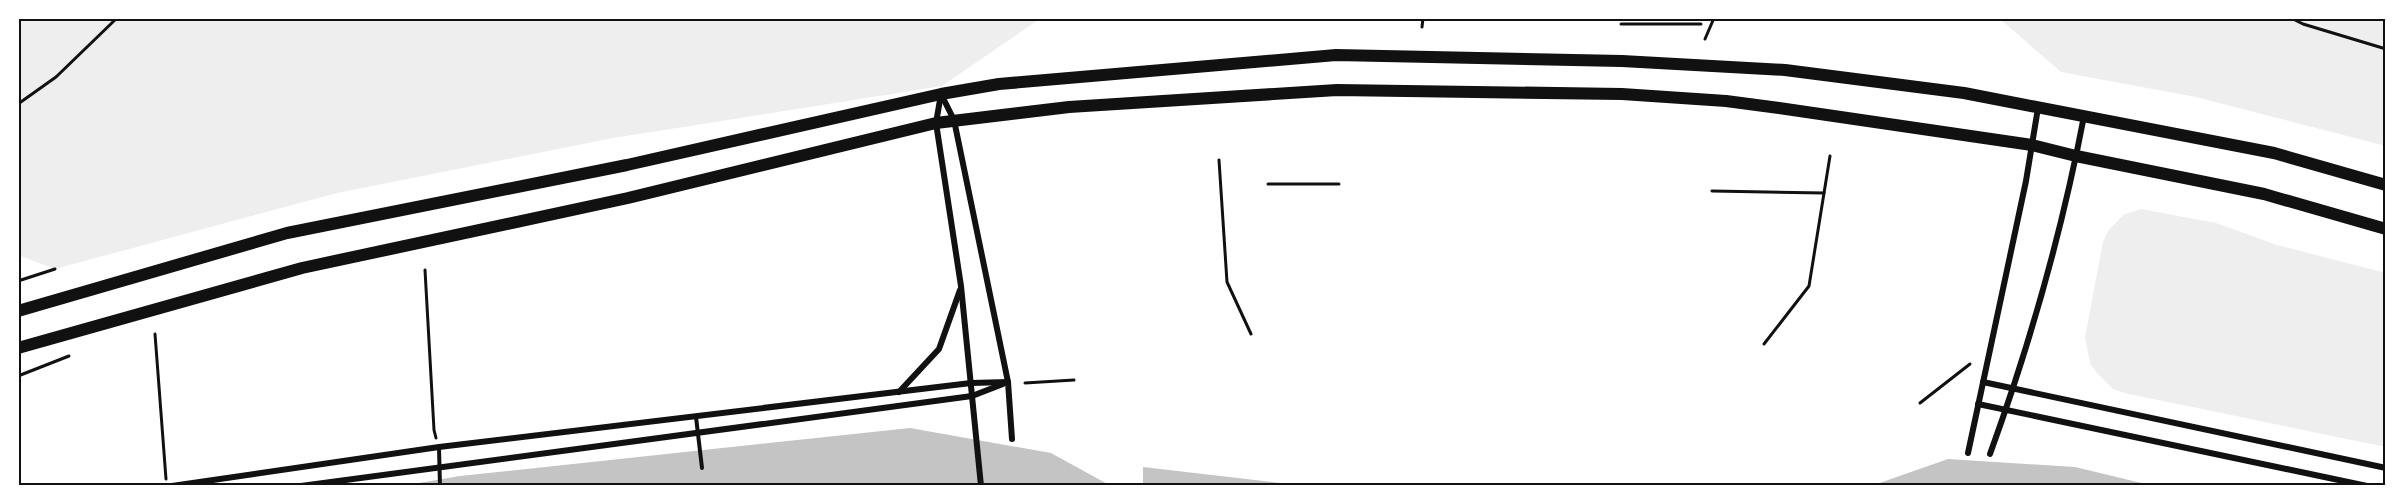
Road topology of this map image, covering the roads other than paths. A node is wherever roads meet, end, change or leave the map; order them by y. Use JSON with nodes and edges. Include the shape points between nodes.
{"nodes":[{"id":1,"x":941,"y":94,"type":"junction"},
{"id":2,"x":2039,"y":107,"type":"junction"},
{"id":3,"x":2084,"y":116,"type":"junction"},
{"id":4,"x":954,"y":120,"type":"junction"},
{"id":5,"x":936,"y":123,"type":"junction"},
{"id":6,"x":2032,"y":145,"type":"junction"},
{"id":7,"x":2076,"y":156,"type":"junction"},
{"id":8,"x":2386,"y":184,"type":"edge"},
{"id":9,"x":2386,"y":229,"type":"edge"},
{"id":10,"x":962,"y":286,"type":"junction"},
{"id":11,"x":18,"y":311,"type":"edge"},
{"id":12,"x":18,"y":348,"type":"edge"},
{"id":13,"x":1008,"y":382,"type":"junction"},
{"id":14,"x":1983,"y":382,"type":"junction"},
{"id":15,"x":971,"y":383,"type":"junction"},
{"id":16,"x":2014,"y":389,"type":"junction"},
{"id":17,"x":899,"y":392,"type":"junction"},
{"id":18,"x":972,"y":396,"type":"junction"},
{"id":19,"x":1978,"y":404,"type":"junction"},
{"id":20,"x":2006,"y":410,"type":"junction"},
{"id":21,"x":696,"y":416,"type":"junction"},
{"id":22,"x":698,"y":432,"type":"junction"},
{"id":23,"x":1012,"y":438,"type":"dead end"},
{"id":24,"x":439,"y":447,"type":"junction"},
{"id":25,"x":1968,"y":453,"type":"dead end"},
{"id":26,"x":1990,"y":454,"type":"dead end"},
{"id":27,"x":439,"y":466,"type":"junction"},
{"id":28,"x":702,"y":468,"type":"dead end"},
{"id":29,"x":2386,"y":468,"type":"edge"},
{"id":30,"x":172,"y":486,"type":"edge"},
{"id":31,"x":301,"y":486,"type":"edge"},
{"id":32,"x":440,"y":486,"type":"edge"},
{"id":33,"x":981,"y":486,"type":"edge"},
{"id":34,"x":2367,"y":486,"type":"edge"}],
"edges":[{"from":1,"to":2,"type":"main road","via":[[999,84],[1336,55],[1622,61],[1785,70],[1964,93]]},
{"from":1,"to":4,"type":"street"},
{"from":1,"to":5,"type":"street"},
{"from":1,"to":11,"type":"main road","via":[[627,165],[287,233]]},
{"from":2,"to":3,"type":"main road"},
{"from":2,"to":6,"type":"street"},
{"from":3,"to":7,"type":"street"},
{"from":3,"to":8,"type":"main road","via":[[2274,153]]},
{"from":4,"to":5,"type":"main road"},
{"from":4,"to":6,"type":"main road","via":[[1069,107],[1337,90],[1622,94],[1758,105]]},
{"from":4,"to":13,"type":"street"},
{"from":5,"to":10,"type":"street"},
{"from":5,"to":12,"type":"main road","via":[[628,198],[302,268]]},
{"from":6,"to":7,"type":"main road"},
{"from":6,"to":14,"type":"street"},
{"from":7,"to":9,"type":"main road","via":[[2264,194]]},
{"from":7,"to":16,"type":"street"},
{"from":10,"to":15,"type":"street"},
{"from":10,"to":17,"type":"street","via":[[939,349]]},
{"from":13,"to":15,"type":"street"},
{"from":13,"to":18,"type":"street"},
{"from":13,"to":23,"type":"street"},
{"from":14,"to":16,"type":"street"},
{"from":14,"to":19,"type":"street"},
{"from":15,"to":17,"type":"street"},
{"from":15,"to":18,"type":"street"},
{"from":16,"to":20,"type":"street"},
{"from":16,"to":29,"type":"street"},
{"from":17,"to":21,"type":"street"},
{"from":18,"to":22,"type":"street"},
{"from":18,"to":33,"type":"street"},
{"from":19,"to":20,"type":"street"},
{"from":19,"to":25,"type":"street"},
{"from":20,"to":26,"type":"street"},
{"from":20,"to":34,"type":"street"},
{"from":21,"to":22,"type":"lane"},
{"from":21,"to":24,"type":"street"},
{"from":22,"to":27,"type":"street"},
{"from":22,"to":28,"type":"lane"},
{"from":24,"to":27,"type":"lane"},
{"from":24,"to":30,"type":"street"},
{"from":27,"to":31,"type":"street"},
{"from":27,"to":32,"type":"lane"}]}
